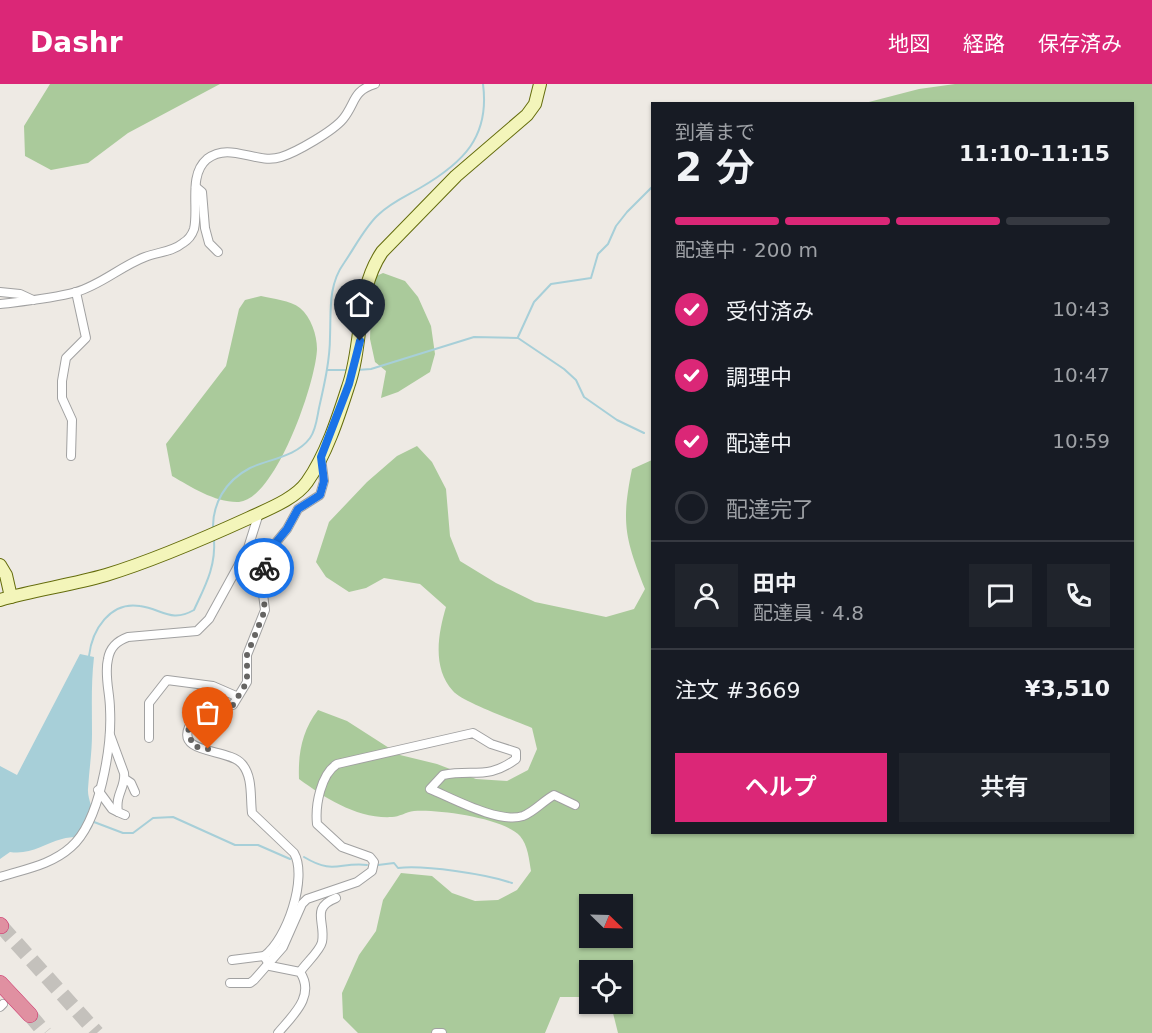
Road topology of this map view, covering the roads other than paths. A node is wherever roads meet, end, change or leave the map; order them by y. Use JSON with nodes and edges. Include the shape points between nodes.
{"nodes":[{"id":1,"x":375,"y":84,"type":"edge"},
{"id":2,"x":540,"y":84,"type":"edge"},
{"id":3,"x":196,"y":187,"type":"junction"},
{"id":4,"x":218,"y":252,"type":"dead end"},
{"id":5,"x":0,"y":292,"type":"edge"},
{"id":6,"x":76,"y":292,"type":"junction"},
{"id":7,"x":33,"y":300,"type":"junction"},
{"id":8,"x":0,"y":304,"type":"edge"},
{"id":9,"x":71,"y":456,"type":"dead end"},
{"id":10,"x":321,"y":457,"type":"junction"},
{"id":11,"x":259,"y":513,"type":"junction"},
{"id":12,"x":0,"y":565,"type":"edge"},
{"id":13,"x":6,"y":598,"type":"edge"},
{"id":14,"x":236,"y":696,"type":"junction"},
{"id":15,"x":110,"y":734,"type":"junction"},
{"id":16,"x":149,"y":738,"type":"dead end"},
{"id":17,"x":125,"y":779,"type":"junction"},
{"id":18,"x":98,"y":790,"type":"junction"},
{"id":19,"x":135,"y":792,"type":"dead end"},
{"id":20,"x":575,"y":806,"type":"dead end"},
{"id":21,"x":0,"y":877,"type":"edge"},
{"id":22,"x":336,"y":898,"type":"dead end"},
{"id":23,"x":232,"y":960,"type":"dead end"},
{"id":24,"x":266,"y":960,"type":"junction"},
{"id":25,"x":300,"y":972,"type":"junction"},
{"id":26,"x":0,"y":983,"type":"edge"},
{"id":27,"x":230,"y":983,"type":"dead end"},
{"id":28,"x":30,"y":1015,"type":"tunnel mouth"},
{"id":29,"x":278,"y":1033,"type":"edge"},
{"id":30,"x":436,"y":1033,"type":"edge"},
{"id":31,"x":442,"y":1033,"type":"edge"}],
"edges":[{"from":1,"to":3,"type":"street","via":[[353,98],[336,126],[282,157],[271,159],[226,151],[213,155],[201,166]]},
{"from":2,"to":10,"type":"street","via":[[535,104],[527,115],[456,176],[382,252],[366,282],[351,378]]},
{"from":3,"to":4,"type":"street","via":[[203,198],[209,243]]},
{"from":3,"to":6,"type":"street","via":[[194,229],[184,243],[135,261]]},
{"from":5,"to":7,"type":"street"},
{"from":6,"to":7,"type":"street"},
{"from":6,"to":9,"type":"street","via":[[86,339],[68,355],[63,373],[62,398],[72,420]]},
{"from":7,"to":8,"type":"street"},
{"from":10,"to":11,"type":"street","via":[[306,484]]},
{"from":10,"to":14,"type":"street","via":[[324,481],[320,495],[298,509],[269,551],[261,578],[265,610],[247,655],[247,682]]},
{"from":11,"to":13,"type":"street","via":[[201,540],[108,574]]},
{"from":11,"to":15,"type":"street","via":[[248,548],[209,619],[197,631],[128,637],[111,649],[107,671]]},
{"from":12,"to":13,"type":"street","via":[[6,575]]},
{"from":14,"to":16,"type":"street","via":[[213,686],[167,680],[149,703]]},
{"from":14,"to":24,"type":"street","via":[[233,705],[200,714],[188,735],[196,748],[231,755],[240,761],[249,775],[252,813],[299,860],[300,875],[288,923]]},
{"from":15,"to":17,"type":"street"},
{"from":15,"to":18,"type":"street"},
{"from":17,"to":18,"type":"street","via":[[116,800],[122,814],[112,809]]},
{"from":17,"to":19,"type":"street"},
{"from":18,"to":21,"type":"street","via":[[91,820],[73,846],[36,867]]},
{"from":20,"to":24,"type":"street","via":[[554,795],[521,817],[510,816],[478,809],[430,789],[443,775],[478,775],[516,759],[516,752],[473,733],[337,764],[323,778],[317,824],[342,847],[370,857],[374,866],[368,876],[357,882],[307,899],[283,947]]},
{"from":22,"to":25,"type":"street","via":[[325,902],[322,908],[322,944]]},
{"from":23,"to":24,"type":"street"},
{"from":24,"to":25,"type":"street","via":[[270,966]]},
{"from":24,"to":27,"type":"street","via":[[250,983]]},
{"from":25,"to":29,"type":"street","via":[[305,991],[302,1006]]},
{"from":26,"to":28,"type":"highway"},
{"from":30,"to":31,"type":"street"}]}
